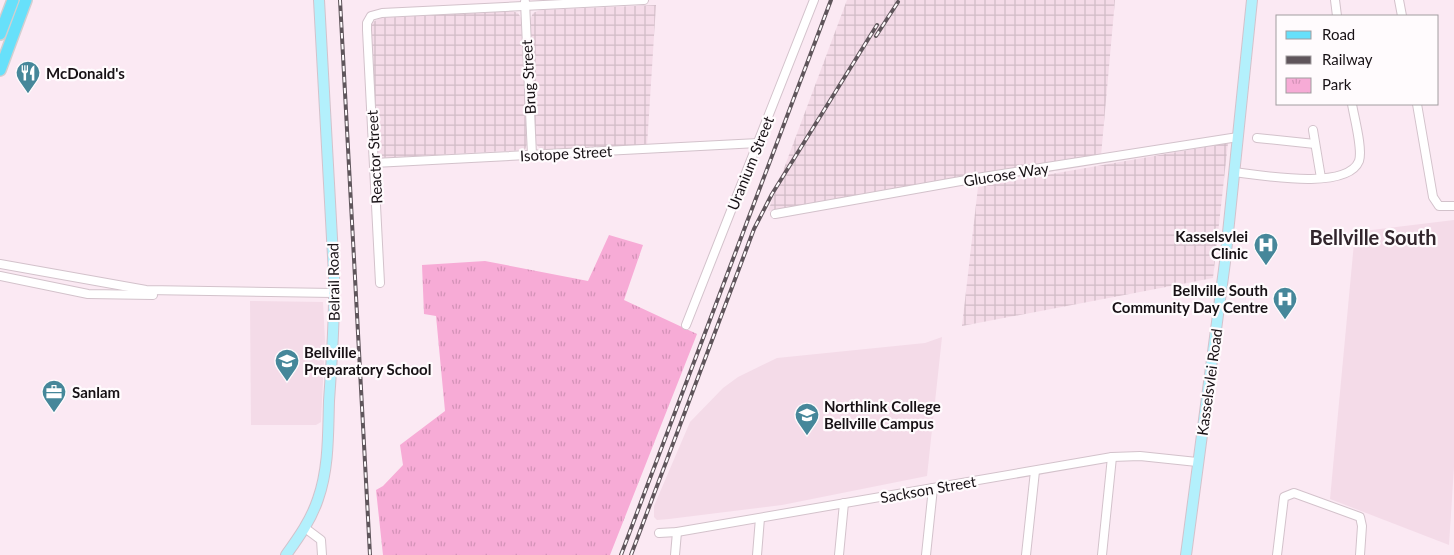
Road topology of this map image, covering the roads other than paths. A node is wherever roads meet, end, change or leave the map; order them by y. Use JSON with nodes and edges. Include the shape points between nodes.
{"nodes":[{"id":1,"x":13,"y":0,"type":"edge"},
{"id":2,"x":26,"y":0,"type":"edge"},
{"id":3,"x":319,"y":0,"type":"edge"},
{"id":4,"x":644,"y":0,"type":"edge"},
{"id":5,"x":814,"y":0,"type":"edge"},
{"id":6,"x":1252,"y":0,"type":"edge"},
{"id":7,"x":1335,"y":0,"type":"edge"},
{"id":8,"x":1399,"y":0,"type":"edge"},
{"id":9,"x":525,"y":3,"type":"edge"},
{"id":10,"x":1338,"y":15,"type":"edge"},
{"id":11,"x":1402,"y":15,"type":"edge"},
{"id":12,"x":0,"y":34,"type":"edge"},
{"id":13,"x":5,"y":41,"type":"edge"},
{"id":14,"x":0,"y":70,"type":"edge"},
{"id":15,"x":1352,"y":105,"type":"edge"},
{"id":16,"x":1417,"y":105,"type":"edge"},
{"id":17,"x":1313,"y":130,"type":"dead end"},
{"id":18,"x":1238,"y":136,"type":"junction"},
{"id":19,"x":1257,"y":138,"type":"dead end"},
{"id":20,"x":758,"y":143,"type":"junction"},
{"id":21,"x":1315,"y":144,"type":"junction"},
{"id":22,"x":532,"y":155,"type":"junction"},
{"id":23,"x":374,"y":163,"type":"junction"},
{"id":24,"x":1234,"y":172,"type":"junction"},
{"id":25,"x":1320,"y":178,"type":"junction"},
{"id":26,"x":1454,"y":206,"type":"edge"},
{"id":27,"x":776,"y":214,"type":"dead end"},
{"id":28,"x":0,"y":264,"type":"edge"},
{"id":29,"x":0,"y":276,"type":"edge"},
{"id":30,"x":380,"y":283,"type":"dead end"},
{"id":31,"x":190,"y":293,"type":"junction"},
{"id":32,"x":334,"y":294,"type":"junction"},
{"id":33,"x":686,"y":326,"type":"dead end"},
{"id":34,"x":1112,"y":457,"type":"junction"},
{"id":35,"x":1197,"y":462,"type":"junction"},
{"id":36,"x":1035,"y":471,"type":"junction"},
{"id":37,"x":933,"y":488,"type":"junction"},
{"id":38,"x":844,"y":503,"type":"junction"},
{"id":39,"x":760,"y":518,"type":"junction"},
{"id":40,"x":305,"y":528,"type":"junction"},
{"id":41,"x":677,"y":532,"type":"junction"},
{"id":42,"x":659,"y":533,"type":"dead end"},
{"id":43,"x":286,"y":555,"type":"edge"},
{"id":44,"x":322,"y":555,"type":"edge"},
{"id":45,"x":675,"y":555,"type":"edge"},
{"id":46,"x":757,"y":555,"type":"edge"},
{"id":47,"x":839,"y":555,"type":"edge"},
{"id":48,"x":926,"y":555,"type":"edge"},
{"id":49,"x":1026,"y":555,"type":"edge"},
{"id":50,"x":1102,"y":555,"type":"edge"},
{"id":51,"x":1186,"y":555,"type":"edge"},
{"id":52,"x":1277,"y":555,"type":"edge"},
{"id":53,"x":1360,"y":555,"type":"edge"}],
"edges":[{"from":1,"to":12,"type":"main road"},
{"from":2,"to":13,"type":"main road"},
{"from":3,"to":32,"type":"street","name":"Belrail Road"},
{"from":4,"to":9,"type":"street"},
{"from":5,"to":20,"type":"street","name":"Uranium Street"},
{"from":6,"to":18,"type":"street","name":"Kasselsvlei Road"},
{"from":7,"to":10,"type":"street"},
{"from":8,"to":11,"type":"street"},
{"from":9,"to":22,"type":"street","name":"Brug Street"},
{"from":9,"to":23,"type":"street","name":"Reactor Street","via":[[371,16],[367,30]]},
{"from":13,"to":14,"type":"main road"},
{"from":15,"to":25,"type":"street","via":[[1359,160],[1349,172]]},
{"from":16,"to":26,"type":"street","via":[[1433,197],[1439,206]]},
{"from":17,"to":21,"type":"street"},
{"from":18,"to":24,"type":"street","name":"Kasselsvlei Road"},
{"from":18,"to":27,"type":"street","name":"Glucose Way"},
{"from":19,"to":21,"type":"street"},
{"from":20,"to":22,"type":"street","name":"Isotope Street"},
{"from":20,"to":33,"type":"street","name":"Uranium Street"},
{"from":21,"to":25,"type":"street"},
{"from":22,"to":23,"type":"street","name":"Isotope Street"},
{"from":23,"to":30,"type":"street","name":"Reactor Street"},
{"from":24,"to":25,"type":"street"},
{"from":24,"to":35,"type":"street","name":"Kasselsvlei Road","via":[[1220,307]]},
{"from":28,"to":31,"type":"street","via":[[146,290]]},
{"from":29,"to":31,"type":"street","via":[[88,294]]},
{"from":31,"to":32,"type":"street"},
{"from":32,"to":40,"type":"street","name":"Belrail Road","via":[[325,471],[319,497]]},
{"from":34,"to":35,"type":"street","name":"Sackson Street","via":[[1140,456]]},
{"from":34,"to":36,"type":"street","name":"Sackson Street"},
{"from":34,"to":50,"type":"street"},
{"from":35,"to":51,"type":"street","name":"Kasselsvlei Road"},
{"from":36,"to":37,"type":"street","name":"Sackson Street"},
{"from":36,"to":49,"type":"street"},
{"from":37,"to":38,"type":"street","name":"Sackson Street"},
{"from":37,"to":48,"type":"street"},
{"from":38,"to":39,"type":"street","name":"Sackson Street"},
{"from":38,"to":47,"type":"street"},
{"from":39,"to":41,"type":"street","name":"Sackson Street"},
{"from":39,"to":46,"type":"street"},
{"from":40,"to":43,"type":"street","name":"Belrail Road"},
{"from":40,"to":44,"type":"street","via":[[321,540]]},
{"from":41,"to":42,"type":"street","name":"Sackson Street"},
{"from":41,"to":45,"type":"street"},
{"from":52,"to":53,"type":"street","via":[[1282,506],[1284,497],[1290,493],[1298,493],[1360,517]]}]}
